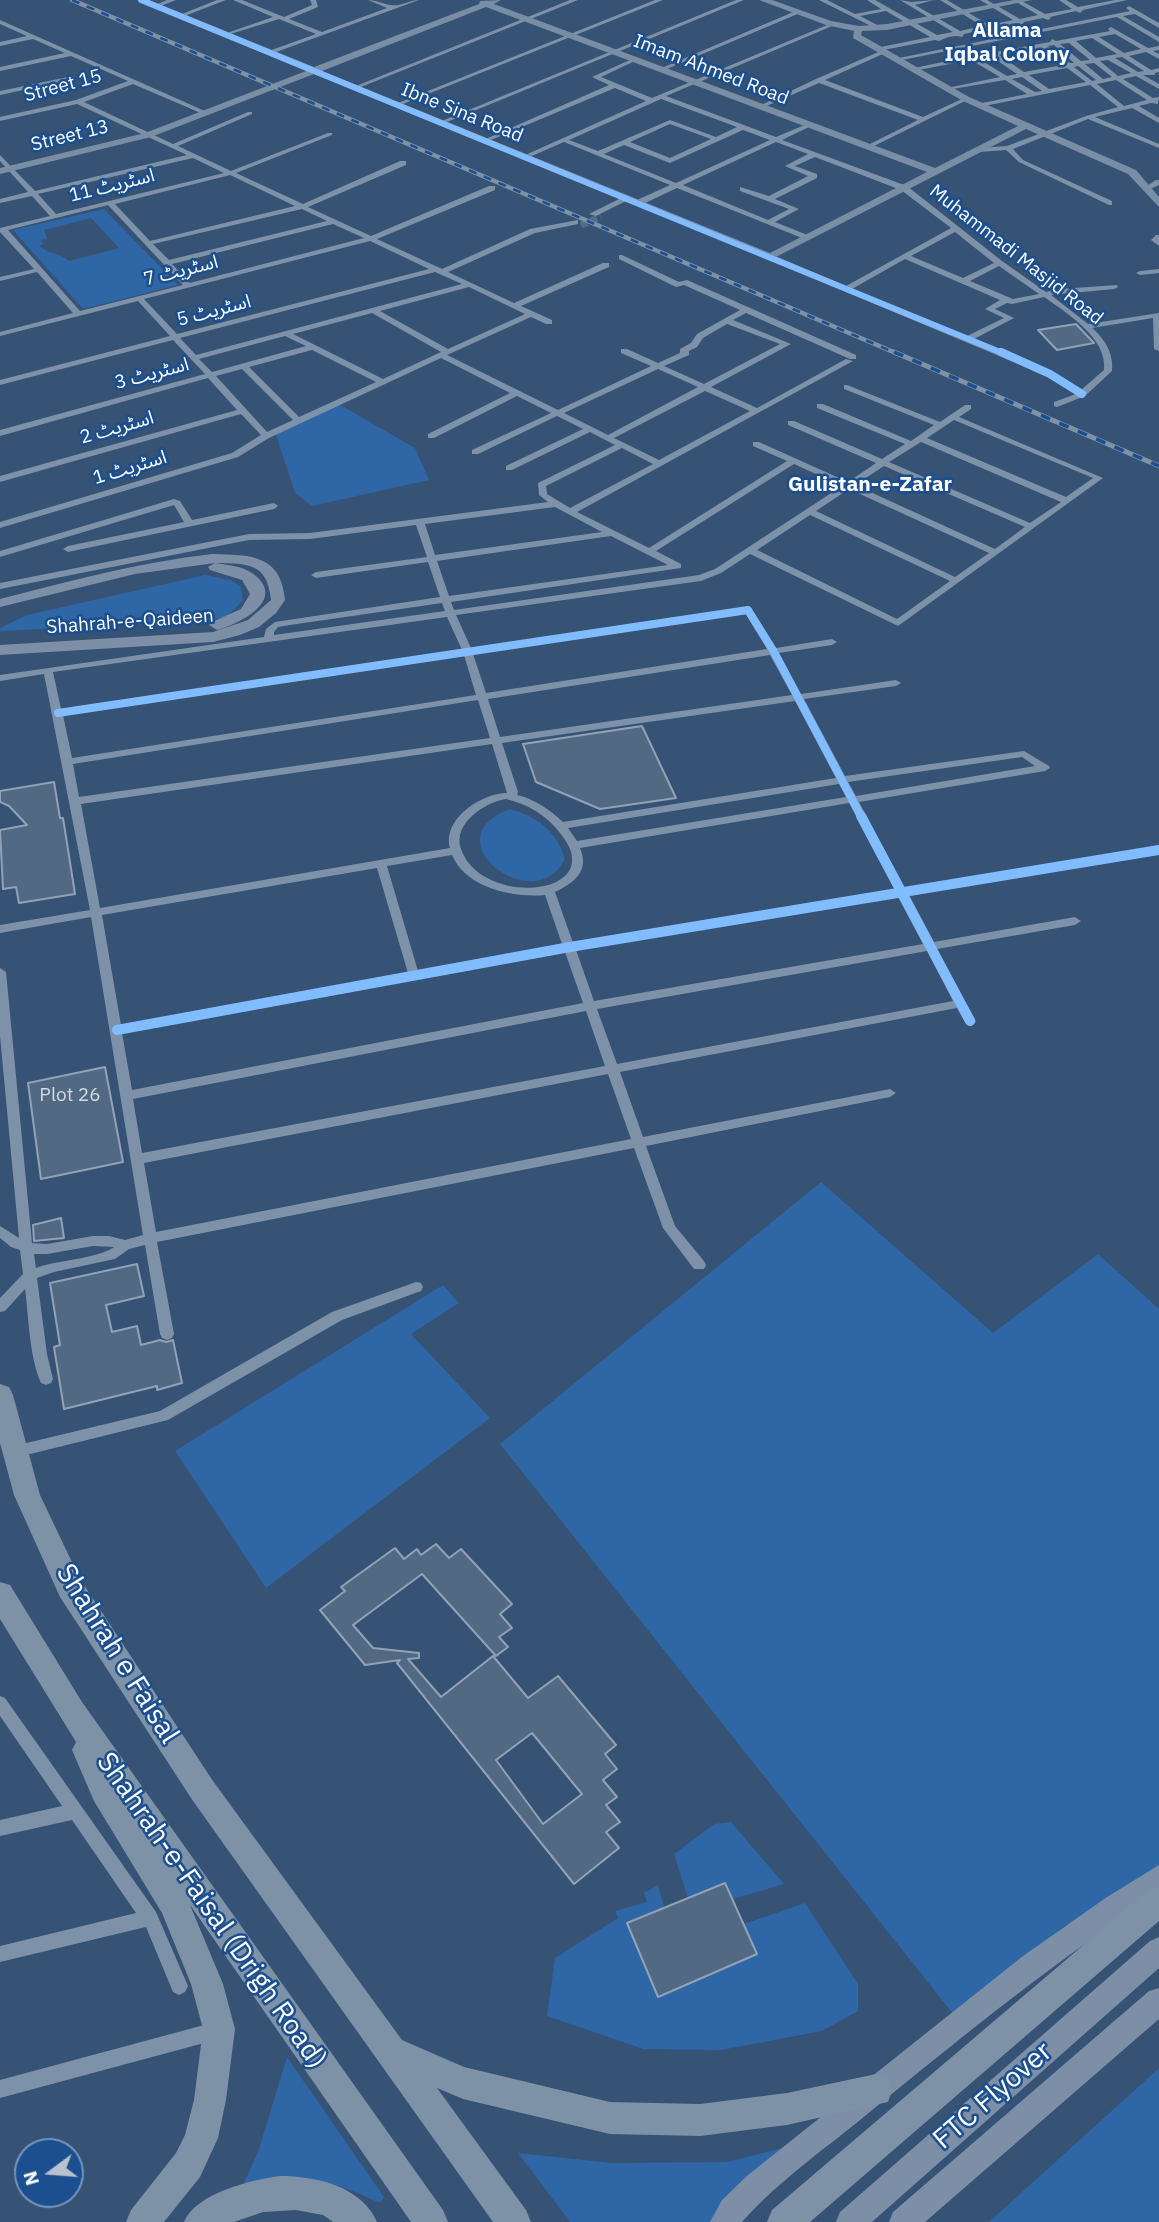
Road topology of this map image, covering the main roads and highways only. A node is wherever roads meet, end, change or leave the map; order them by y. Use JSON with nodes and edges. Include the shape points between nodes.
{"nodes":[{"id":1,"x":0,"y":603,"type":"edge"},
{"id":2,"x":0,"y":617,"type":"edge"},
{"id":3,"x":0,"y":640,"type":"edge"},
{"id":4,"x":0,"y":650,"type":"edge"},
{"id":5,"x":0,"y":1395,"type":"edge"},
{"id":6,"x":0,"y":1594,"type":"edge"},
{"id":7,"x":72,"y":1712,"type":"junction"},
{"id":8,"x":1159,"y":1878,"type":"edge"},
{"id":9,"x":1159,"y":1901,"type":"edge"},
{"id":10,"x":1111,"y":1945,"type":"joint"},
{"id":11,"x":1159,"y":1950,"type":"edge"},
{"id":12,"x":1159,"y":2001,"type":"edge"},
{"id":13,"x":392,"y":2052,"type":"junction"},
{"id":14,"x":876,"y":2090,"type":"junction"},
{"id":15,"x":387,"y":2163,"type":"junction"},
{"id":16,"x":252,"y":2199,"type":"joint"},
{"id":17,"x":143,"y":2222,"type":"edge"},
{"id":18,"x":201,"y":2222,"type":"edge"},
{"id":19,"x":360,"y":2222,"type":"edge"},
{"id":20,"x":412,"y":2222,"type":"edge"},
{"id":21,"x":431,"y":2222,"type":"edge"},
{"id":22,"x":514,"y":2222,"type":"edge"},
{"id":23,"x":724,"y":2222,"type":"edge"},
{"id":24,"x":784,"y":2222,"type":"edge"},
{"id":25,"x":850,"y":2222,"type":"edge"},
{"id":26,"x":903,"y":2222,"type":"edge"}],
"edges":[{"from":1,"to":4,"type":"main road","name":"Shahrah-e-Qaideen","via":[[175,562],[227,557],[264,566],[273,576],[278,600],[261,620],[231,634]]},
{"from":2,"to":3,"type":"main road","name":"Shahrah-e-Qaideen","via":[[52,601],[212,567],[248,575],[257,597],[240,617],[210,626]]},
{"from":5,"to":13,"type":"highway","name":"Shahrah e Faisal","via":[[27,1495],[70,1588],[203,1791]]},
{"from":6,"to":7,"type":"highway","name":"Shahrah-e-Faisal (Drigh Road)"},
{"from":7,"to":15,"type":"highway","name":"Shahrah-e-Faisal (Drigh Road)"},
{"from":7,"to":17,"type":"highway","via":[[104,1791],[173,1902],[207,1984],[219,2029],[209,2100],[195,2154]]},
{"from":8,"to":14,"type":"main road","via":[[1097,1916]]},
{"from":9,"to":10,"type":"highway"},
{"from":10,"to":24,"type":"highway"},
{"from":11,"to":25,"type":"main road","name":"FTC Flyover"},
{"from":12,"to":26,"type":"main road"},
{"from":13,"to":14,"type":"highway","via":[[463,2083],[610,2119],[700,2120],[787,2109]]},
{"from":13,"to":22,"type":"highway"},
{"from":14,"to":23,"type":"main road","via":[[761,2184]]},
{"from":15,"to":20,"type":"main road"},
{"from":15,"to":21,"type":"highway","name":"Shahrah-e-Faisal (Drigh Road)"},
{"from":16,"to":18,"type":"highway","via":[[229,2205]]},
{"from":16,"to":19,"type":"highway","via":[[289,2190],[330,2200]]}]}
